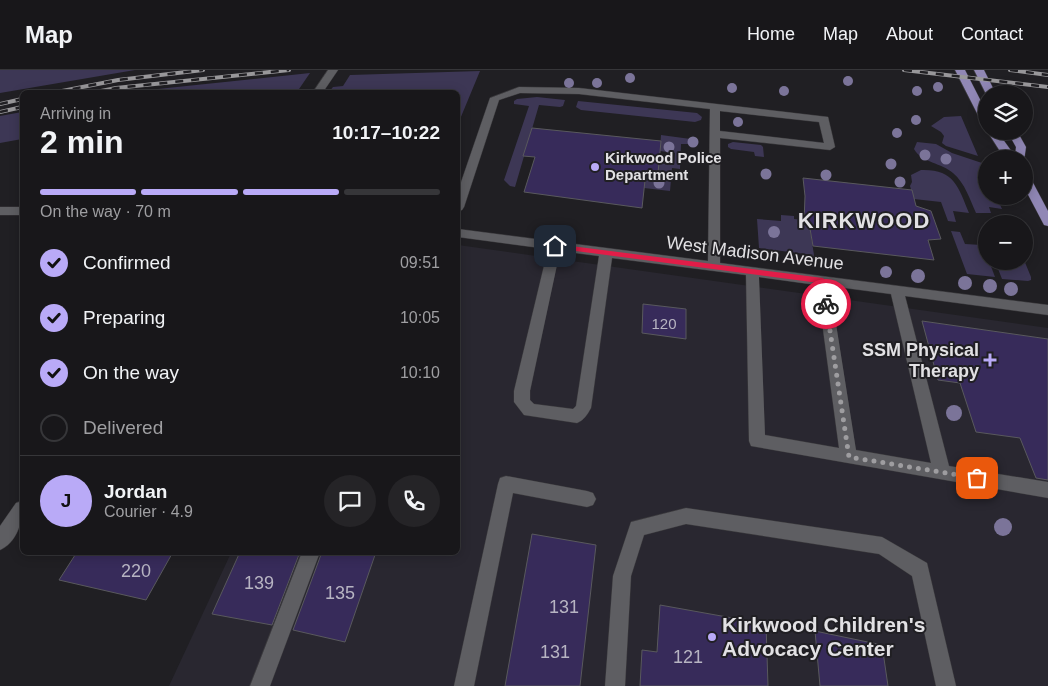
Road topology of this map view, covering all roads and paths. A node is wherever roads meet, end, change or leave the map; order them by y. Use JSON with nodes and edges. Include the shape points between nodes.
{"nodes":[{"id":1,"x":333,"y":70,"type":"edge"},
{"id":2,"x":960,"y":70,"type":"edge"},
{"id":3,"x":979,"y":70,"type":"edge"},
{"id":4,"x":986,"y":85,"type":"edge"},
{"id":5,"x":320,"y":90,"type":"edge"},
{"id":6,"x":978,"y":105,"type":"edge"},
{"id":7,"x":715,"y":107,"type":"junction"},
{"id":8,"x":715,"y":134,"type":"junction"},
{"id":9,"x":1033,"y":194,"type":"edge"},
{"id":10,"x":460,"y":201,"type":"edge"},
{"id":11,"x":0,"y":211,"type":"edge"},
{"id":12,"x":20,"y":211,"type":"edge"},
{"id":13,"x":1048,"y":222,"type":"edge"},
{"id":14,"x":460,"y":233,"type":"edge"},
{"id":15,"x":555,"y":246,"type":"junction"},
{"id":16,"x":606,"y":253,"type":"junction"},
{"id":17,"x":714,"y":267,"type":"junction"},
{"id":18,"x":752,"y":271,"type":"junction"},
{"id":19,"x":823,"y":281,"type":"junction"},
{"id":20,"x":897,"y":290,"type":"junction"},
{"id":21,"x":1048,"y":310,"type":"edge"},
{"id":22,"x":849,"y":457,"type":"junction"},
{"id":23,"x":942,"y":472,"type":"junction"},
{"id":24,"x":1048,"y":490,"type":"edge"},
{"id":25,"x":587,"y":499,"type":"dead end"},
{"id":26,"x":20,"y":512,"type":"edge"},
{"id":27,"x":0,"y":541,"type":"edge"},
{"id":28,"x":311,"y":555,"type":"edge"},
{"id":29,"x":260,"y":686,"type":"edge"},
{"id":30,"x":464,"y":686,"type":"edge"},
{"id":31,"x":615,"y":686,"type":"edge"},
{"id":32,"x":946,"y":686,"type":"edge"}],
"edges":[{"from":1,"to":5,"type":"street"},
{"from":2,"to":6,"type":"main road"},
{"from":3,"to":4,"type":"main road"},
{"from":7,"to":8,"type":"street"},
{"from":7,"to":8,"type":"street","via":[[824,119],[830,147]]},
{"from":7,"to":10,"type":"street","via":[[579,92],[519,90],[495,98]]},
{"from":8,"to":17,"type":"street"},
{"from":9,"to":13,"type":"main road"},
{"from":11,"to":12,"type":"street"},
{"from":14,"to":15,"type":"street","name":"West Madison Avenue"},
{"from":15,"to":16,"type":"street","name":"West Madison Avenue"},
{"from":15,"to":16,"type":"street","via":[[522,391],[522,402],[530,410],[577,416],[583,408]]},
{"from":16,"to":17,"type":"street","name":"West Madison Avenue"},
{"from":17,"to":18,"type":"street","name":"West Madison Avenue"},
{"from":18,"to":19,"type":"street","name":"West Madison Avenue"},
{"from":18,"to":22,"type":"street","via":[[757,441]]},
{"from":19,"to":20,"type":"street","name":"West Madison Avenue"},
{"from":19,"to":22,"type":"street"},
{"from":20,"to":21,"type":"street","name":"West Madison Avenue"},
{"from":20,"to":23,"type":"street"},
{"from":22,"to":23,"type":"street"},
{"from":23,"to":24,"type":"street"},
{"from":25,"to":30,"type":"street","via":[[506,484]]},
{"from":26,"to":27,"type":"street"},
{"from":28,"to":29,"type":"street"},
{"from":31,"to":32,"type":"street","via":[[622,576],[637,528],[686,516],[882,546],[913,565],[920,570]]}]}
